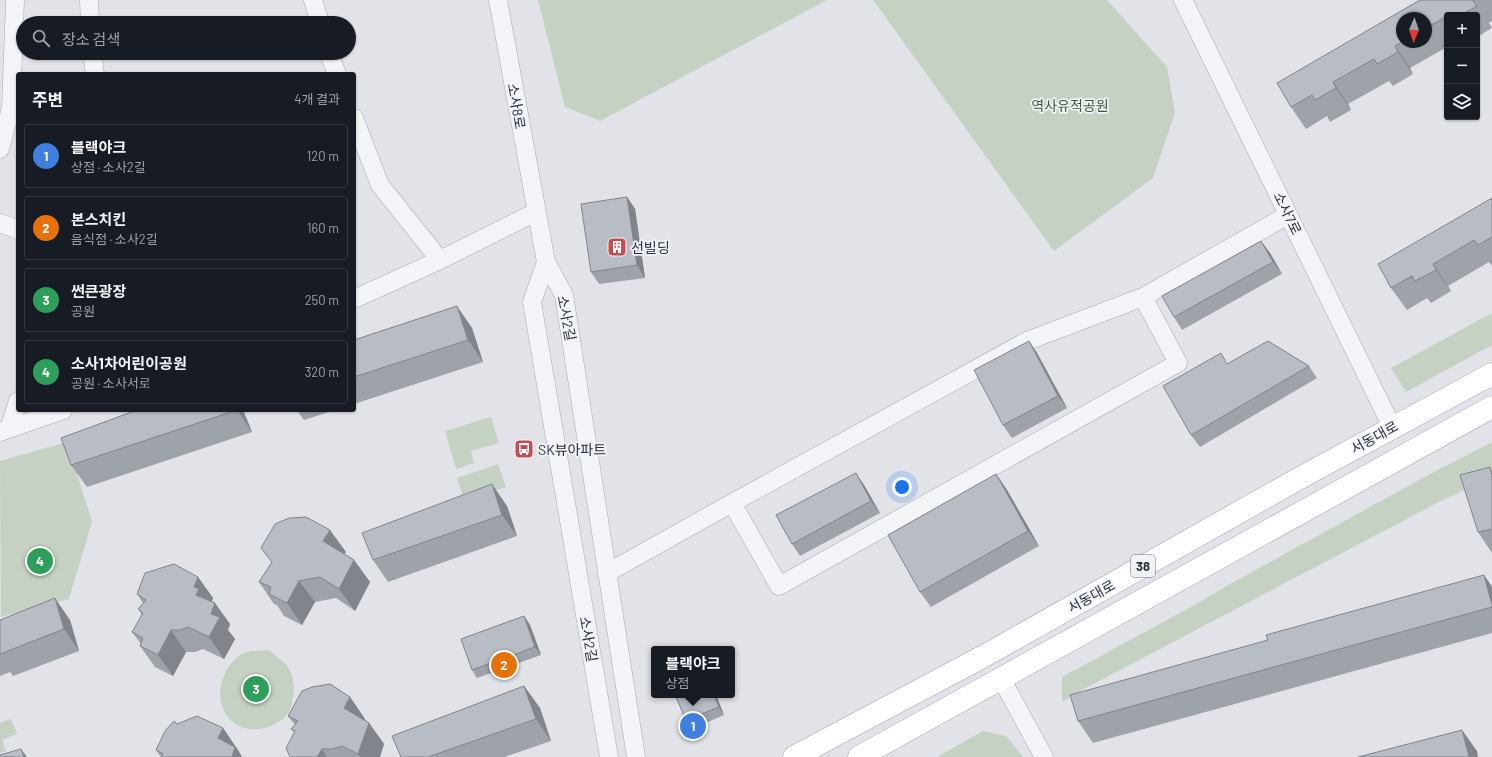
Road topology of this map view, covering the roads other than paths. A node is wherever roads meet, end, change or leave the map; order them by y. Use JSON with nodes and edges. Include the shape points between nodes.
{"nodes":[{"id":1,"x":15,"y":0,"type":"edge"},
{"id":2,"x":89,"y":0,"type":"edge"},
{"id":3,"x":313,"y":0,"type":"edge"},
{"id":4,"x":498,"y":0,"type":"edge"},
{"id":5,"x":1183,"y":0,"type":"edge"},
{"id":6,"x":90,"y":16,"type":"edge"},
{"id":7,"x":318,"y":16,"type":"edge"},
{"id":8,"x":93,"y":60,"type":"edge"},
{"id":9,"x":332,"y":60,"type":"edge"},
{"id":10,"x":95,"y":72,"type":"edge"},
{"id":11,"x":336,"y":72,"type":"edge"},
{"id":12,"x":10,"y":109,"type":"edge"},
{"id":13,"x":356,"y":123,"type":"edge"},
{"id":14,"x":0,"y":150,"type":"edge"},
{"id":15,"x":536,"y":212,"type":"junction"},
{"id":16,"x":1288,"y":215,"type":"junction"},
{"id":17,"x":0,"y":223,"type":"edge"},
{"id":18,"x":16,"y":229,"type":"edge"},
{"id":19,"x":440,"y":260,"type":"junction"},
{"id":20,"x":546,"y":262,"type":"junction"},
{"id":21,"x":1144,"y":297,"type":"junction"},
{"id":22,"x":356,"y":298,"type":"edge"},
{"id":23,"x":1492,"y":374,"type":"edge"},
{"id":24,"x":16,"y":405,"type":"edge"},
{"id":25,"x":1492,"y":407,"type":"edge"},
{"id":26,"x":57,"y":412,"type":"edge"},
{"id":27,"x":1392,"y":427,"type":"junction"},
{"id":28,"x":4,"y":430,"type":"edge"},
{"id":29,"x":732,"y":503,"type":"junction"},
{"id":30,"x":607,"y":573,"type":"junction"},
{"id":31,"x":1001,"y":678,"type":"junction"},
{"id":32,"x":609,"y":757,"type":"edge"},
{"id":33,"x":636,"y":757,"type":"edge"},
{"id":34,"x":794,"y":757,"type":"edge"},
{"id":35,"x":859,"y":757,"type":"edge"},
{"id":36,"x":1044,"y":757,"type":"edge"}],
"edges":[{"from":1,"to":12,"type":"street"},
{"from":2,"to":6,"type":"street"},
{"from":3,"to":7,"type":"street"},
{"from":4,"to":15,"type":"street","name":"소사8로"},
{"from":5,"to":16,"type":"street","name":"소사7로"},
{"from":8,"to":10,"type":"street"},
{"from":9,"to":11,"type":"street"},
{"from":12,"to":14,"type":"street"},
{"from":13,"to":19,"type":"street","via":[[380,185]]},
{"from":15,"to":19,"type":"street"},
{"from":15,"to":20,"type":"street","name":"소사8로"},
{"from":16,"to":21,"type":"street"},
{"from":16,"to":27,"type":"street","name":"소사7로"},
{"from":17,"to":18,"type":"street"},
{"from":19,"to":22,"type":"street"},
{"from":20,"to":30,"type":"street","name":"소사2길","via":[[564,295]]},
{"from":20,"to":32,"type":"street","name":"소사2길","via":[[532,302]]},
{"from":21,"to":29,"type":"street","via":[[1027,341]]},
{"from":21,"to":29,"type":"street","via":[[1178,363],[779,586]]},
{"from":23,"to":27,"type":"main road","name":"서동대로","number":"38"},
{"from":24,"to":28,"type":"street"},
{"from":25,"to":31,"type":"main road","name":"서동대로","number":"38"},
{"from":26,"to":28,"type":"street"},
{"from":27,"to":34,"type":"main road","name":"서동대로","number":"38","via":[[986,655]]},
{"from":29,"to":30,"type":"street"},
{"from":30,"to":33,"type":"street","name":"소사2길"},
{"from":31,"to":35,"type":"main road","name":"서동대로","number":"38"},
{"from":31,"to":36,"type":"street"}]}
